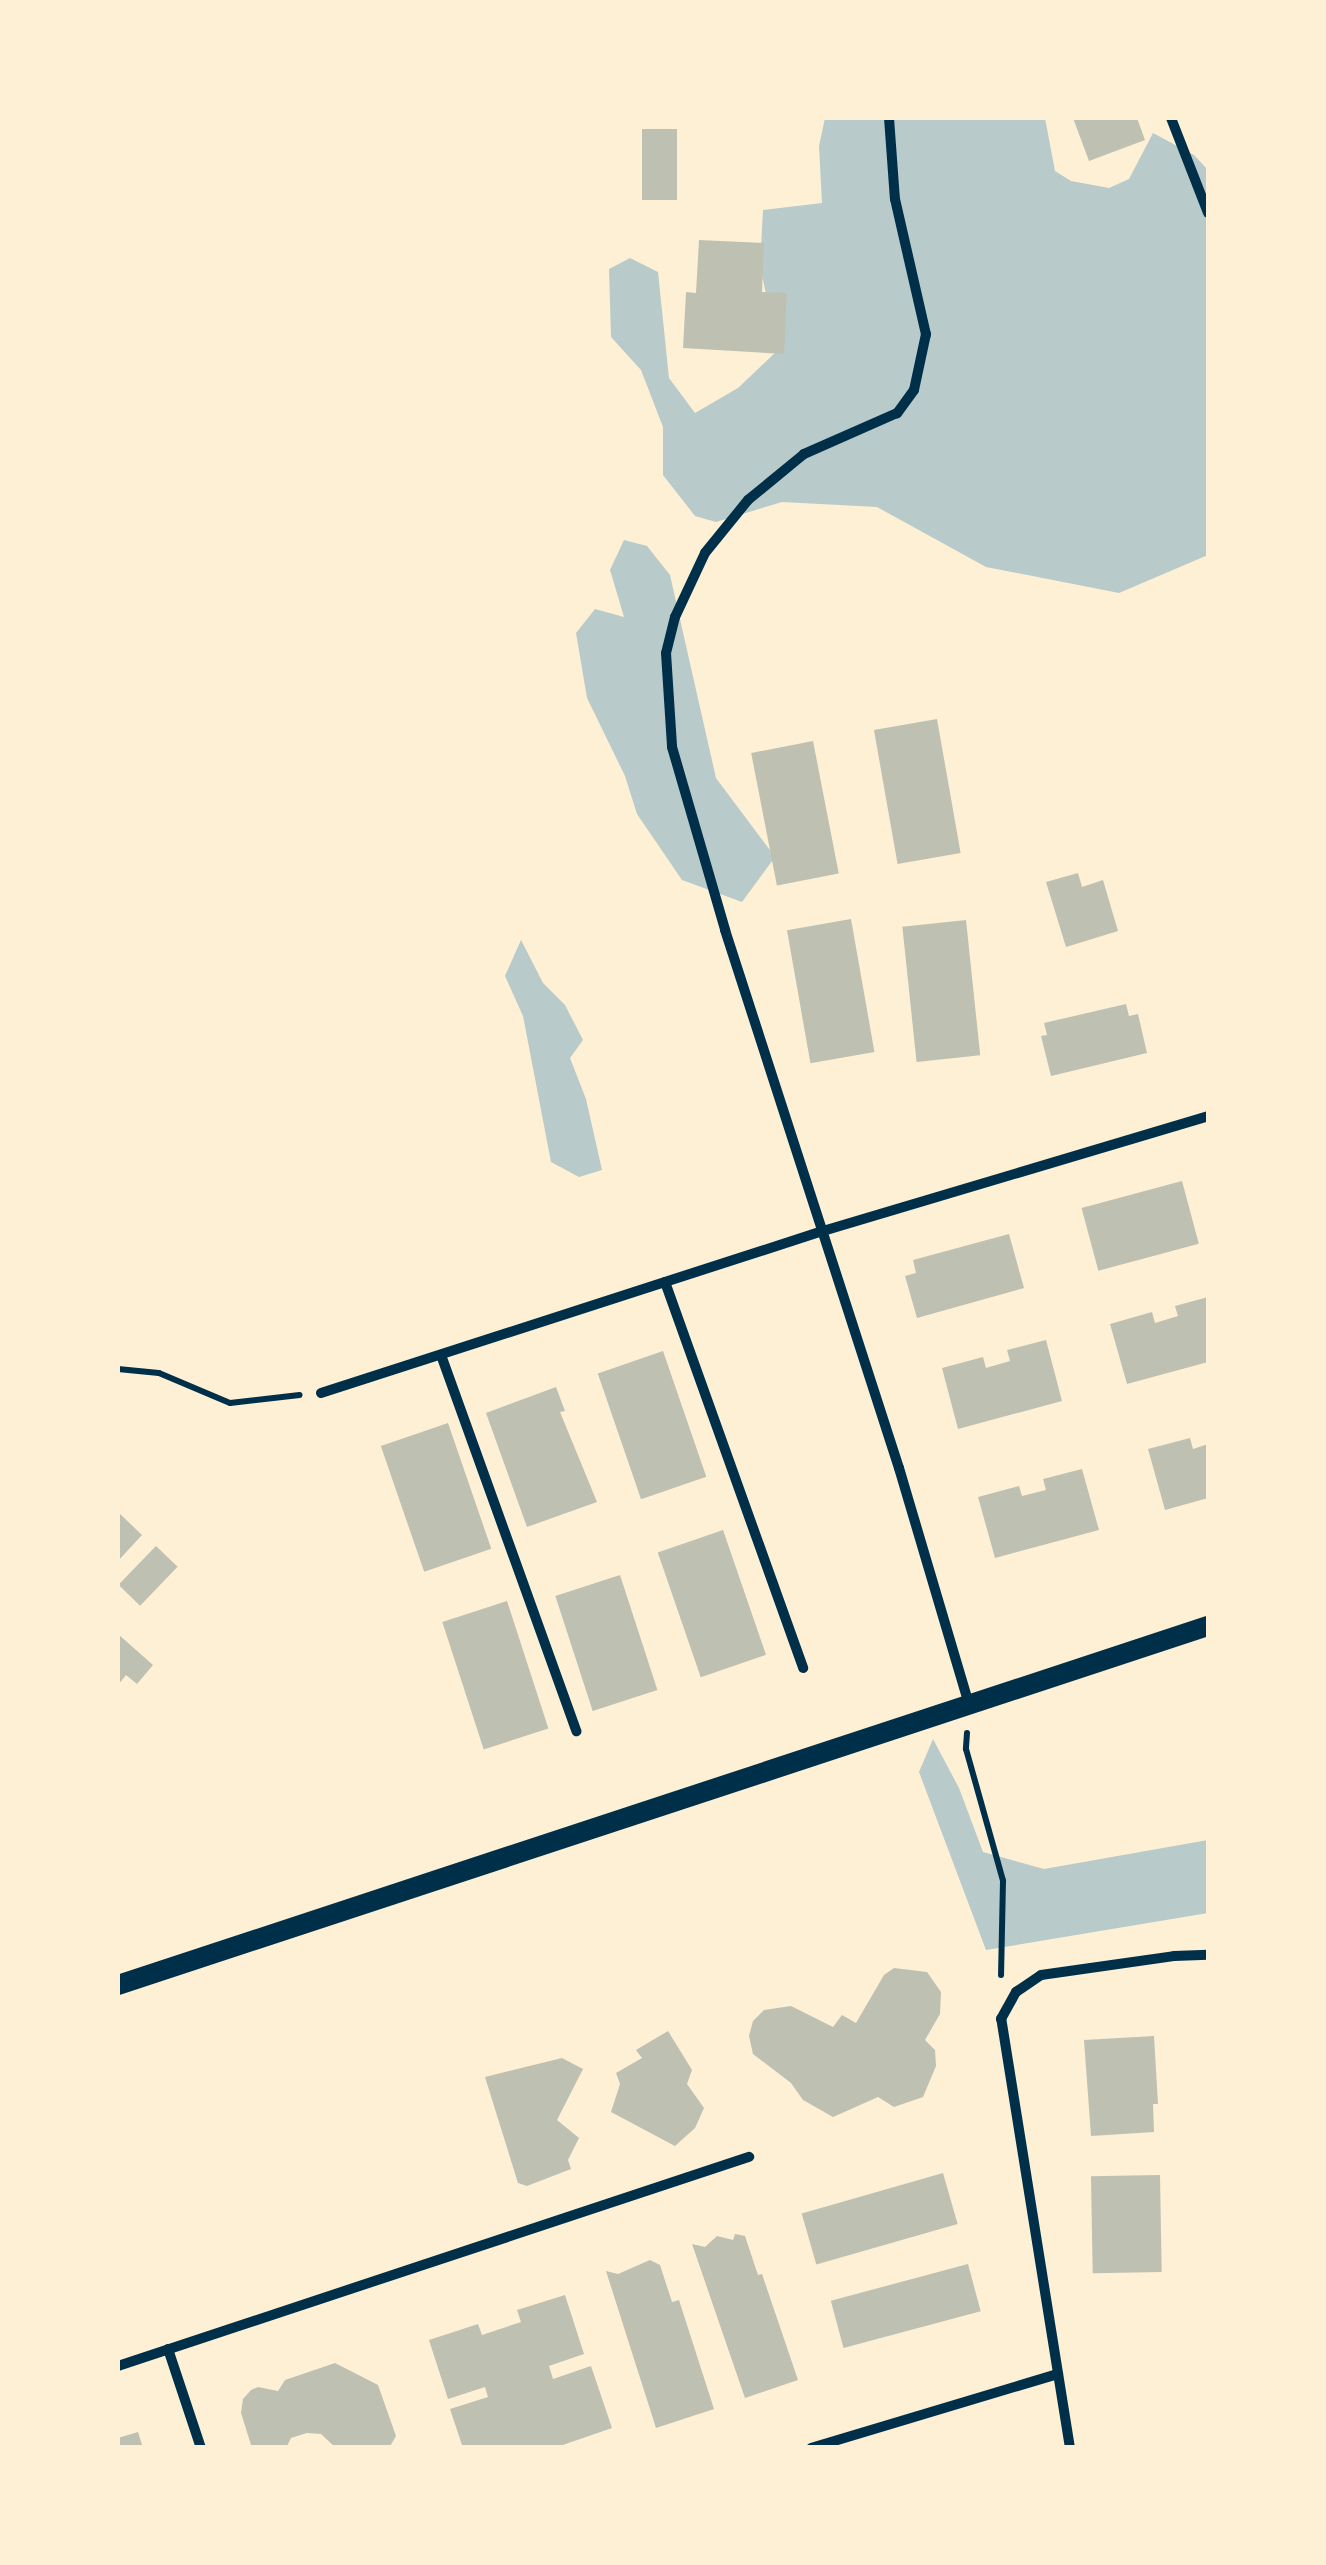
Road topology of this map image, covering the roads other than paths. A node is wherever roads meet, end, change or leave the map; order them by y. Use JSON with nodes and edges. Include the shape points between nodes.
{"nodes":[{"id":1,"x":888,"y":118,"type":"edge"},
{"id":2,"x":1171,"y":118,"type":"edge"},
{"id":3,"x":1208,"y":214,"type":"edge"},
{"id":4,"x":1208,"y":1116,"type":"edge"},
{"id":5,"x":823,"y":1231,"type":"junction"},
{"id":6,"x":665,"y":1282,"type":"junction"},
{"id":7,"x":441,"y":1354,"type":"junction"},
{"id":8,"x":321,"y":1393,"type":"road end"},
{"id":9,"x":1208,"y":1626,"type":"edge"},
{"id":10,"x":803,"y":1668,"type":"dead end"},
{"id":11,"x":968,"y":1701,"type":"junction"},
{"id":12,"x":576,"y":1731,"type":"dead end"},
{"id":13,"x":1208,"y":1955,"type":"edge"},
{"id":14,"x":118,"y":1985,"type":"edge"},
{"id":15,"x":749,"y":2156,"type":"dead end"},
{"id":16,"x":168,"y":2349,"type":"junction"},
{"id":17,"x":118,"y":2366,"type":"edge"},
{"id":18,"x":1058,"y":2374,"type":"junction"},
{"id":19,"x":201,"y":2448,"type":"edge"},
{"id":20,"x":811,"y":2448,"type":"edge"},
{"id":21,"x":1070,"y":2448,"type":"edge"}],
"edges":[{"from":1,"to":5,"type":"street","via":[[895,199],[926,334],[914,390],[896,413],[804,454],[748,500],[705,553],[675,616],[666,653],[672,747]]},
{"from":2,"to":3,"type":"street"},
{"from":4,"to":5,"type":"street"},
{"from":5,"to":6,"type":"street"},
{"from":5,"to":11,"type":"street"},
{"from":6,"to":7,"type":"street"},
{"from":6,"to":10,"type":"street"},
{"from":7,"to":8,"type":"street"},
{"from":7,"to":12,"type":"street"},
{"from":9,"to":11,"type":"main road"},
{"from":11,"to":14,"type":"main road"},
{"from":13,"to":18,"type":"street","via":[[1041,1975],[1016,1992],[1000,2019]]},
{"from":15,"to":16,"type":"street"},
{"from":16,"to":17,"type":"street"},
{"from":16,"to":19,"type":"street"},
{"from":18,"to":20,"type":"street"},
{"from":18,"to":21,"type":"street"}]}
